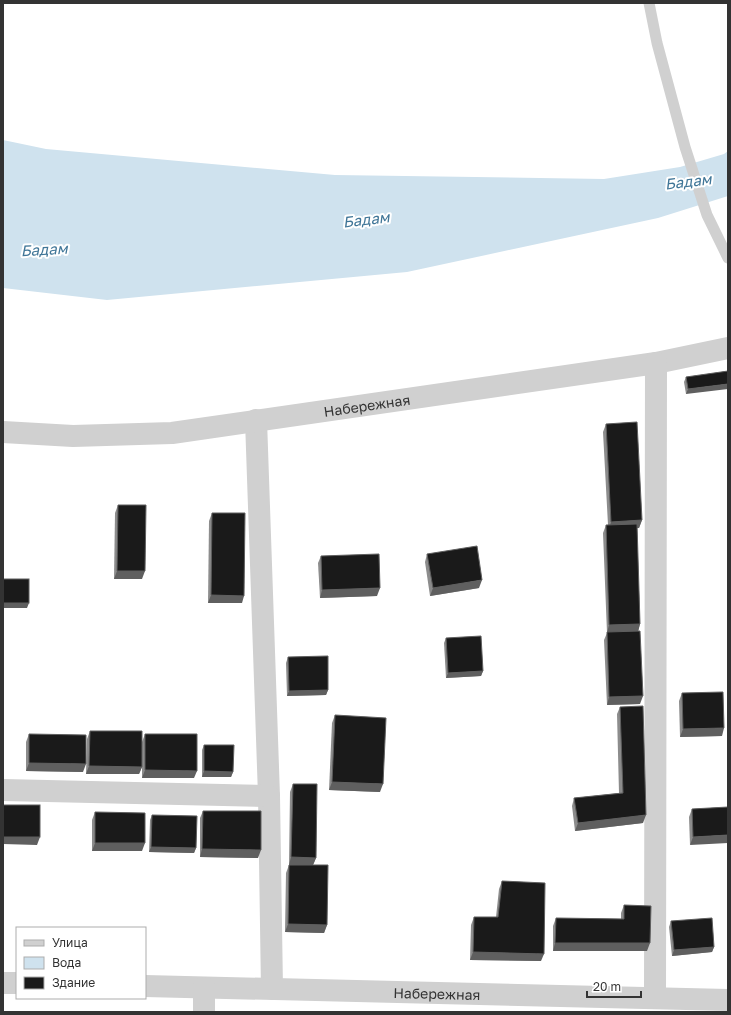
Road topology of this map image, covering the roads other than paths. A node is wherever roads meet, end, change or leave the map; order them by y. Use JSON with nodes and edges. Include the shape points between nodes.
{"nodes":[{"id":1,"x":649,"y":3,"type":"edge"},
{"id":2,"x":728,"y":258,"type":"edge"},
{"id":3,"x":728,"y":348,"type":"edge"},
{"id":4,"x":656,"y":363,"type":"junction"},
{"id":5,"x":256,"y":420,"type":"junction"},
{"id":6,"x":3,"y":432,"type":"edge"},
{"id":7,"x":3,"y":790,"type":"edge"},
{"id":8,"x":269,"y":796,"type":"junction"},
{"id":9,"x":3,"y":983,"type":"edge"},
{"id":10,"x":16,"y":983,"type":"edge"},
{"id":11,"x":146,"y":986,"type":"edge"},
{"id":12,"x":204,"y":988,"type":"junction"},
{"id":13,"x":272,"y":989,"type":"junction"},
{"id":14,"x":655,"y":998,"type":"junction"},
{"id":15,"x":728,"y":1000,"type":"edge"},
{"id":16,"x":204,"y":1012,"type":"edge"}],
"edges":[{"from":1,"to":2,"type":"lane","via":[[685,147],[707,215]]},
{"from":3,"to":4,"type":"street","name":"Набережная"},
{"from":4,"to":5,"type":"street","name":"Набережная"},
{"from":4,"to":14,"type":"street"},
{"from":5,"to":6,"type":"street","name":"Набережная","via":[[172,433],[73,436]]},
{"from":5,"to":8,"type":"street"},
{"from":7,"to":8,"type":"street"},
{"from":8,"to":13,"type":"street"},
{"from":9,"to":10,"type":"street"},
{"from":11,"to":12,"type":"street","name":"Набережная"},
{"from":12,"to":13,"type":"street","name":"Набережная"},
{"from":12,"to":16,"type":"street"},
{"from":13,"to":14,"type":"street","name":"Набережная"},
{"from":14,"to":15,"type":"street","name":"Набережная"}]}
